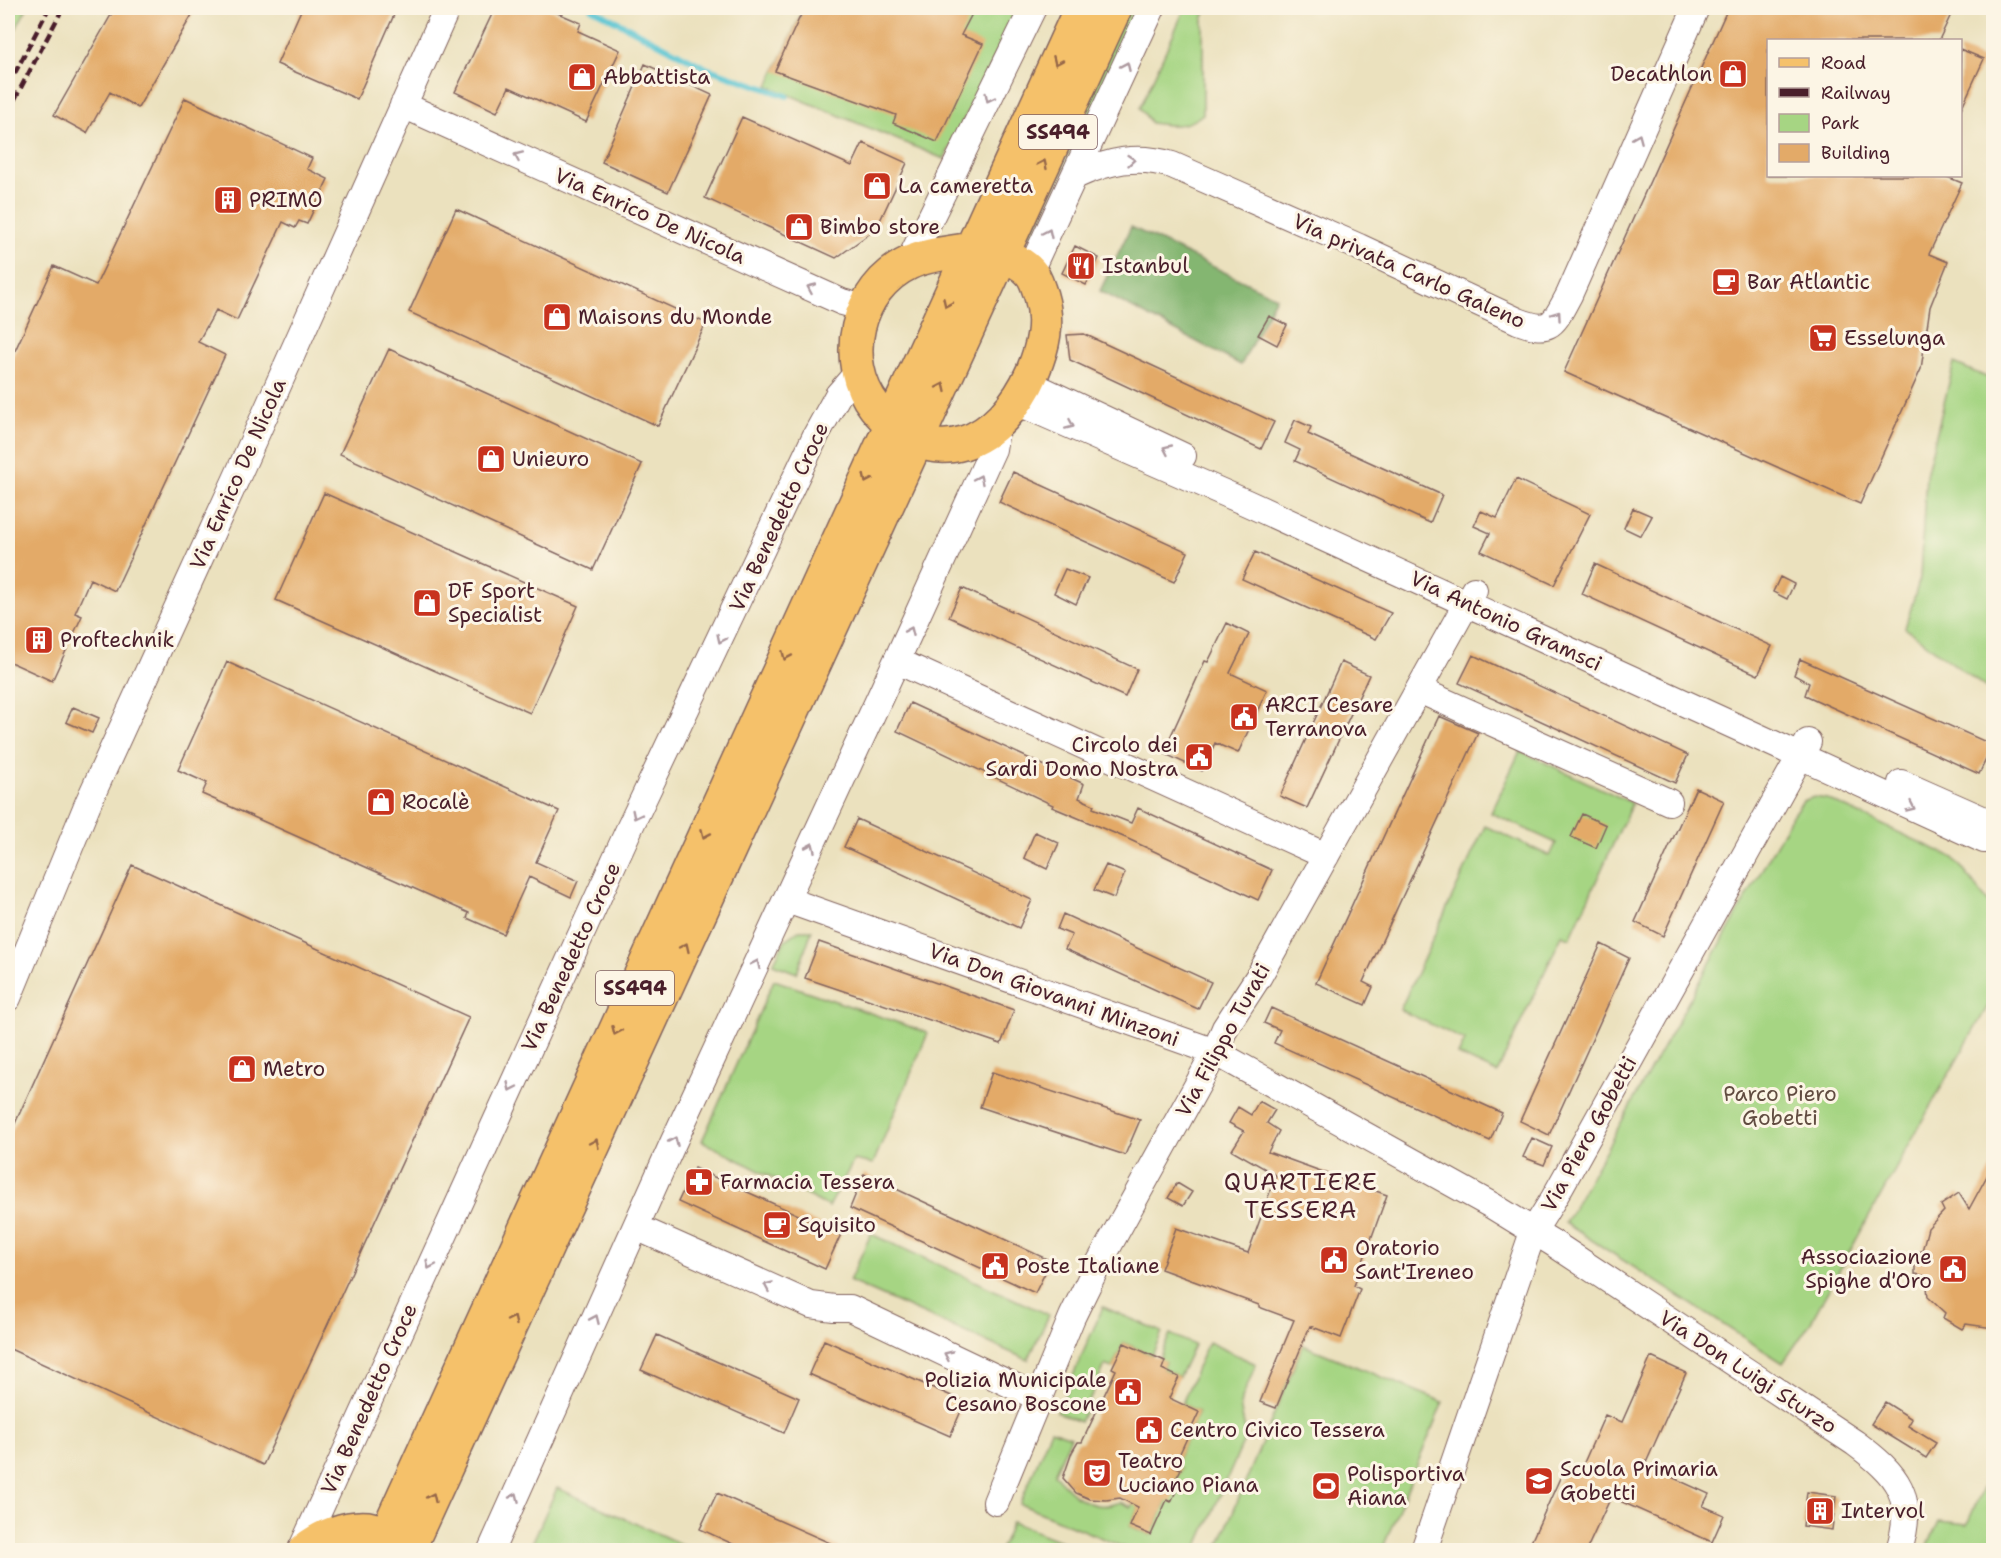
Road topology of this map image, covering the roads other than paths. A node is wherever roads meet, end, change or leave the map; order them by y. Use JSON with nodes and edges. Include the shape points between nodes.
{"nodes":[{"id":1,"x":447,"y":8,"type":"edge"},
{"id":2,"x":1033,"y":8,"type":"edge"},
{"id":3,"x":1081,"y":8,"type":"edge"},
{"id":4,"x":1115,"y":8,"type":"edge"},
{"id":5,"x":1152,"y":8,"type":"edge"},
{"id":6,"x":1696,"y":8,"type":"edge"},
{"id":7,"x":403,"y":105,"type":"junction"},
{"id":8,"x":1070,"y":185,"type":"junction"},
{"id":9,"x":986,"y":253,"type":"junction"},
{"id":10,"x":908,"y":264,"type":"junction"},
{"id":11,"x":1030,"y":271,"type":"junction"},
{"id":12,"x":865,"y":308,"type":"junction"},
{"id":13,"x":858,"y":372,"type":"junction"},
{"id":14,"x":1014,"y":403,"type":"junction"},
{"id":15,"x":904,"y":433,"type":"junction"},
{"id":16,"x":1470,"y":597,"type":"junction"},
{"id":17,"x":897,"y":661,"type":"junction"},
{"id":18,"x":1419,"y":690,"type":"junction"},
{"id":19,"x":1804,"y":749,"type":"junction"},
{"id":20,"x":1669,"y":802,"type":"dead end"},
{"id":21,"x":1994,"y":826,"type":"edge"},
{"id":22,"x":1994,"y":838,"type":"edge"},
{"id":23,"x":70,"y":843,"type":"junction"},
{"id":24,"x":1326,"y":856,"type":"junction"},
{"id":25,"x":787,"y":900,"type":"junction"},
{"id":26,"x":8,"y":966,"type":"edge"},
{"id":27,"x":8,"y":998,"type":"edge"},
{"id":28,"x":1215,"y":1052,"type":"junction"},
{"id":29,"x":636,"y":1227,"type":"junction"},
{"id":30,"x":1533,"y":1232,"type":"junction"},
{"id":31,"x":1039,"y":1398,"type":"junction"},
{"id":32,"x":996,"y":1502,"type":"dead end"},
{"id":33,"x":400,"y":1546,"type":"edge"},
{"id":34,"x":303,"y":1551,"type":"edge"},
{"id":35,"x":491,"y":1551,"type":"edge"},
{"id":36,"x":1424,"y":1551,"type":"edge"},
{"id":37,"x":1899,"y":1551,"type":"edge"}],
"edges":[{"from":1,"to":7,"type":"street","name":"Via Enrico De Nicola"},
{"from":2,"to":10,"type":"street","one_way":true},
{"from":3,"to":9,"type":"main road","number":"SS494","one_way":true},
{"from":9,"to":4,"type":"main road","number":"SS494","one_way":true},
{"from":8,"to":5,"type":"street","one_way":true},
{"from":8,"to":6,"type":"street","name":"Via privata Carlo Galeno","one_way":true,"via":[[1098,166],[1152,159],[1359,247],[1518,321],[1547,327],[1569,295]]},
{"from":12,"to":7,"type":"street","name":"Via Enrico De Nicola","one_way":true,"via":[[842,302]]},
{"from":7,"to":23,"type":"street","name":"Via Enrico De Nicola"},
{"from":11,"to":8,"type":"street","one_way":true},
{"from":9,"to":10,"type":"main road","via":[[922,258]]},
{"from":9,"to":11,"type":"main road"},
{"from":9,"to":15,"type":"main road","number":"SS494"},
{"from":10,"to":12,"type":"main road","via":[[880,286]]},
{"from":11,"to":14,"type":"main road","via":[[1043,303],[1044,342]]},
{"from":12,"to":13,"type":"main road","via":[[855,352]]},
{"from":13,"to":15,"type":"main road","via":[[868,398]]},
{"from":13,"to":34,"type":"street","name":"Via Benedetto Croce","one_way":true,"via":[[838,395],[816,435],[630,827]]},
{"from":14,"to":15,"type":"main road","via":[[978,439],[965,444],[953,446]]},
{"from":14,"to":16,"type":"street","name":"Via Antonio Gramsci"},
{"from":17,"to":14,"type":"street","one_way":true},
{"from":15,"to":33,"type":"main road","number":"SS494"},
{"from":16,"to":18,"type":"street","name":"Via Filippo Turati"},
{"from":16,"to":19,"type":"street","name":"Via Antonio Gramsci"},
{"from":17,"to":24,"type":"street"},
{"from":25,"to":17,"type":"street","one_way":true},
{"from":18,"to":20,"type":"street"},
{"from":18,"to":24,"type":"street","name":"Via Filippo Turati"},
{"from":19,"to":21,"type":"street","name":"Via Antonio Gramsci"},
{"from":19,"to":22,"type":"street","name":"Via Antonio Gramsci","one_way":true,"via":[[1979,838]]},
{"from":19,"to":30,"type":"street","name":"Via Piero Gobetti"},
{"from":23,"to":26,"type":"street","name":"Via Enrico De Nicola"},
{"from":23,"to":27,"type":"street","name":"Via Enrico De Nicola"},
{"from":24,"to":28,"type":"street","name":"Via Filippo Turati","via":[[1225,1028]]},
{"from":25,"to":28,"type":"street","name":"Via Don Giovanni Minzoni"},
{"from":29,"to":25,"type":"street","one_way":true},
{"from":28,"to":30,"type":"street","name":"Via Don Giovanni Minzoni"},
{"from":28,"to":31,"type":"street","name":"Via Filippo Turati","via":[[1085,1271],[1072,1317]]},
{"from":31,"to":29,"type":"street","one_way":true,"via":[[850,1308],[811,1305]]},
{"from":35,"to":29,"type":"street","one_way":true},
{"from":30,"to":36,"type":"street","name":"Via Piero Gobetti"},
{"from":30,"to":37,"type":"street","name":"Via Don Luigi Sturzo","via":[[1880,1461],[1902,1492],[1905,1506]]},
{"from":31,"to":32,"type":"street","name":"Via Filippo Turati"},
{"from":33,"to":34,"type":"main road","name":"Via Benedetto Croce","number":"SS494","via":[[370,1528],[354,1528],[324,1538]]}]}
